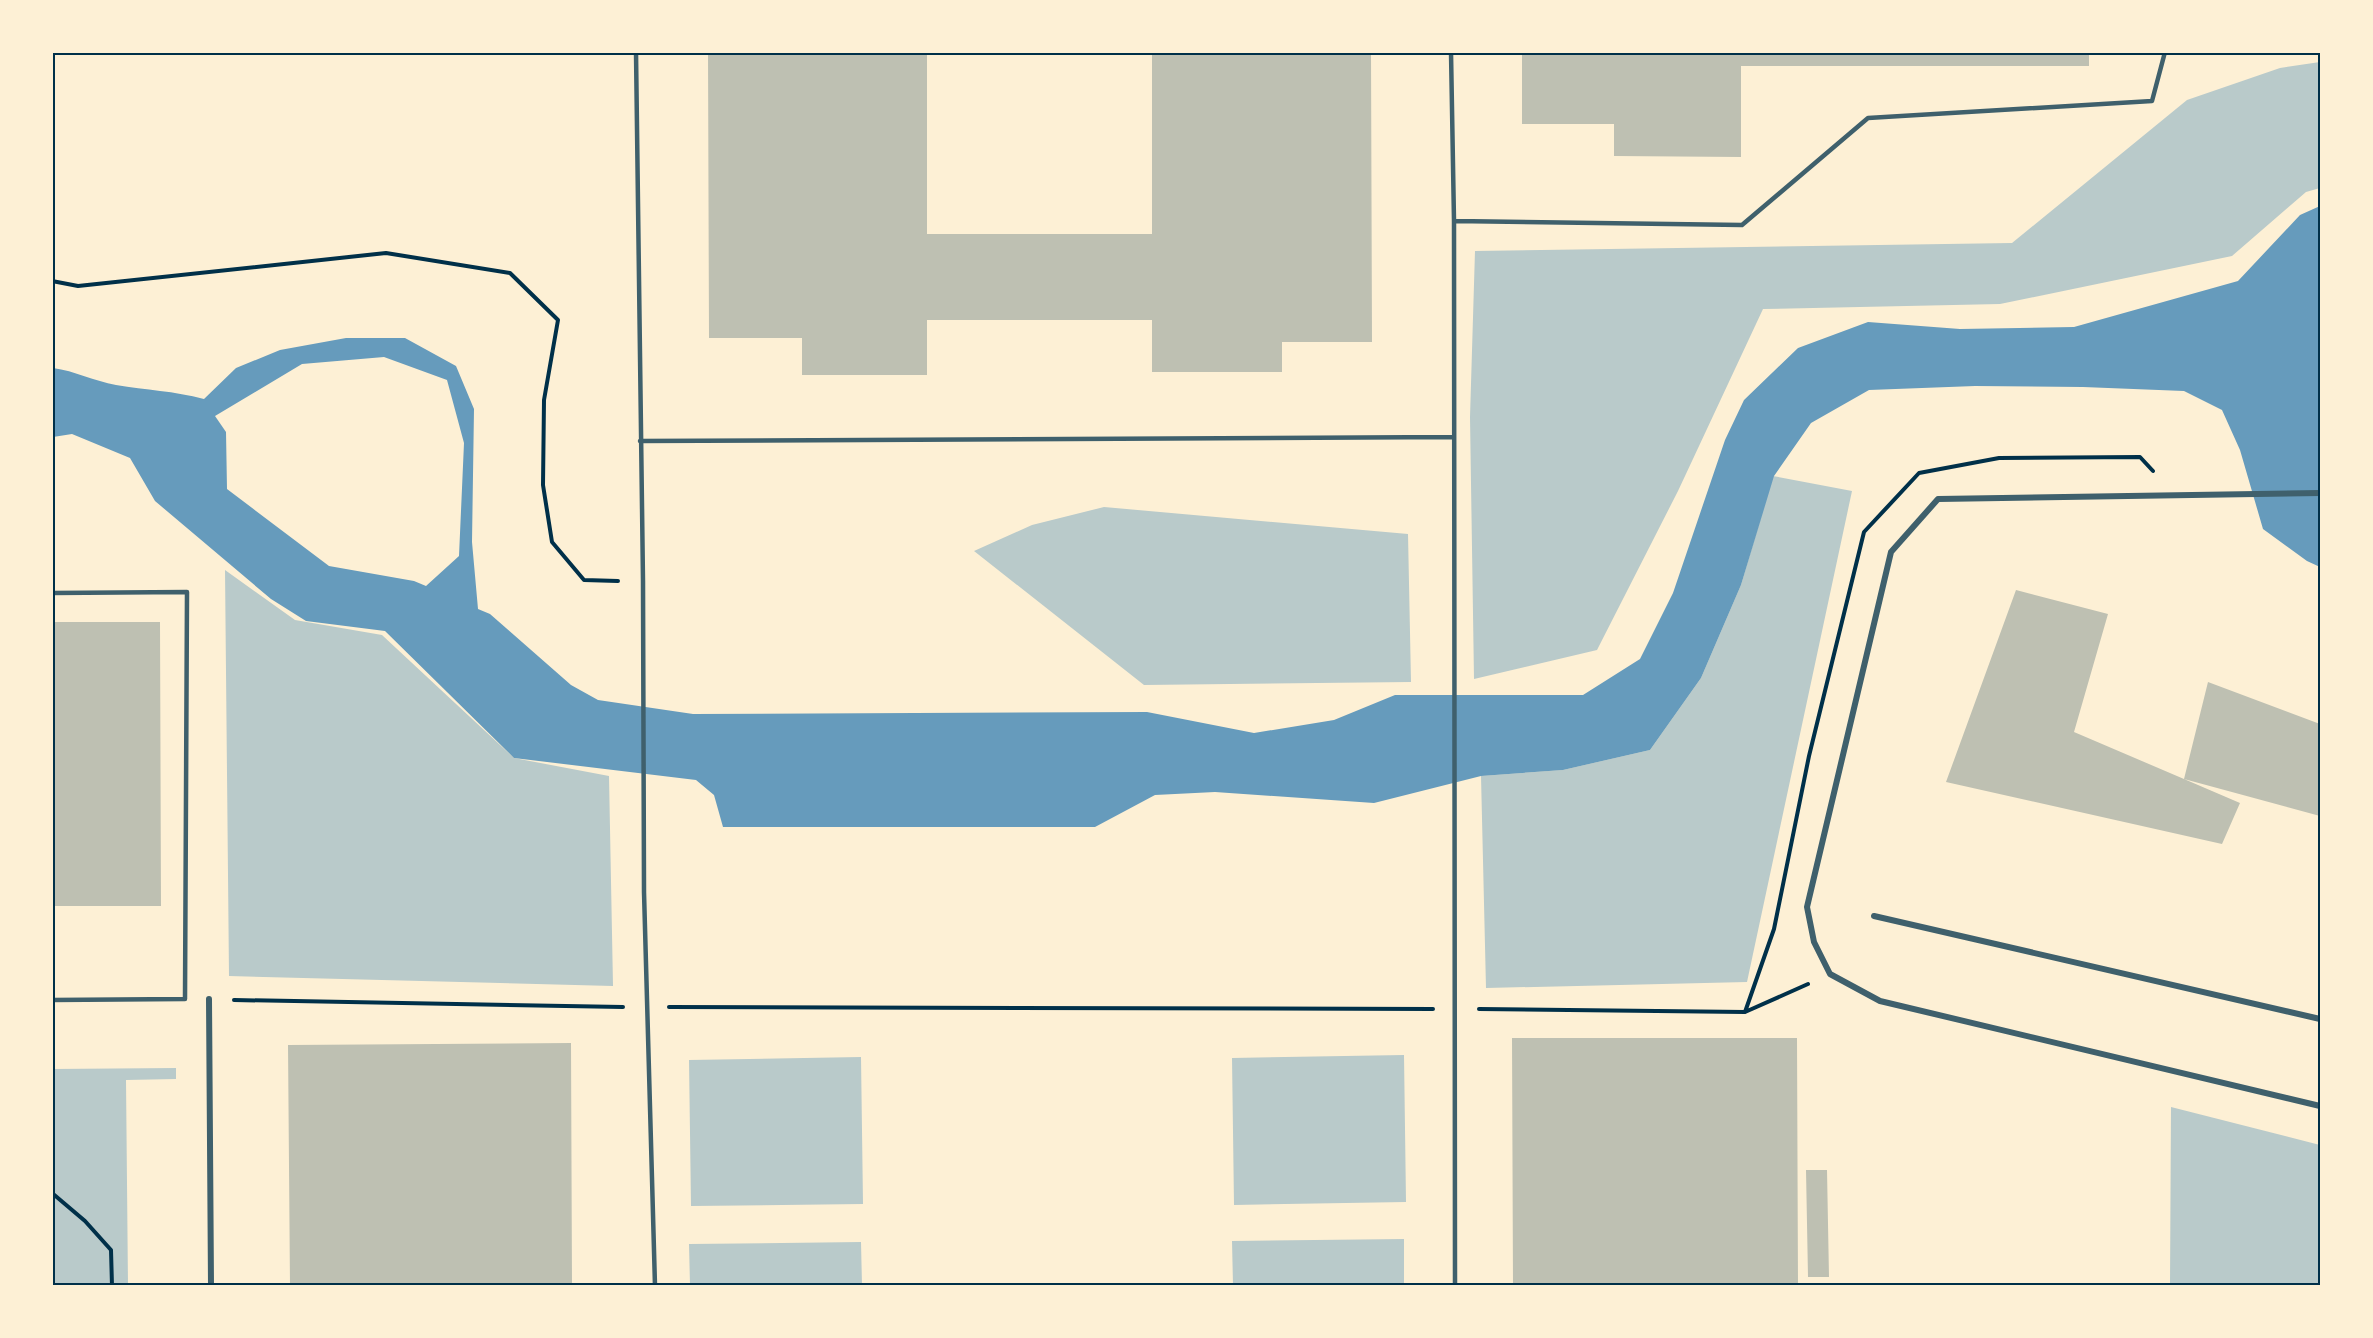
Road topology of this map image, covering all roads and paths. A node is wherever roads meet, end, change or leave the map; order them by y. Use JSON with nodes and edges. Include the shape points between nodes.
{"nodes":[{"id":1,"x":636,"y":52,"type":"edge"},
{"id":2,"x":1451,"y":52,"type":"edge"},
{"id":3,"x":2165,"y":52,"type":"edge"},
{"id":4,"x":1454,"y":221,"type":"junction"},
{"id":5,"x":52,"y":281,"type":"edge"},
{"id":6,"x":1454,"y":437,"type":"junction"},
{"id":7,"x":640,"y":441,"type":"junction"},
{"id":8,"x":2320,"y":493,"type":"edge"},
{"id":9,"x":643,"y":581,"type":"junction"},
{"id":10,"x":52,"y":592,"type":"edge"},
{"id":11,"x":1874,"y":916,"type":"dead end"},
{"id":12,"x":1830,"y":974,"type":"junction"},
{"id":13,"x":209,"y":999,"type":"joint"},
{"id":14,"x":52,"y":1000,"type":"edge"},
{"id":15,"x":647,"y":1007,"type":"junction"},
{"id":16,"x":1454,"y":1009,"type":"junction"},
{"id":17,"x":2320,"y":1019,"type":"edge"},
{"id":18,"x":2320,"y":1106,"type":"edge"},
{"id":19,"x":52,"y":1193,"type":"edge"},
{"id":20,"x":112,"y":1286,"type":"edge"},
{"id":21,"x":211,"y":1286,"type":"edge"},
{"id":22,"x":655,"y":1286,"type":"edge"},
{"id":23,"x":1455,"y":1286,"type":"edge"}],
"edges":[{"from":1,"to":7,"type":"lane"},
{"from":2,"to":4,"type":"lane"},
{"from":3,"to":4,"type":"lane","via":[[2152,101],[1868,118],[1742,225]]},
{"from":4,"to":6,"type":"lane"},
{"from":5,"to":9,"type":"path","via":[[78,286],[386,253],[510,273],[558,320],[544,410],[543,485],[552,542],[584,580]]},
{"from":6,"to":7,"type":"lane"},
{"from":6,"to":16,"type":"lane"},
{"from":7,"to":9,"type":"lane"},
{"from":8,"to":12,"type":"street","via":[[1938,499],[1891,552],[1807,907],[1814,942]]},
{"from":9,"to":15,"type":"lane"},
{"from":10,"to":14,"type":"lane","via":[[187,592],[185,999]]},
{"from":11,"to":17,"type":"street"},
{"from":12,"to":16,"type":"path","via":[[1745,1012]]},
{"from":12,"to":18,"type":"street","via":[[1880,1001]]},
{"from":13,"to":15,"type":"path"},
{"from":13,"to":21,"type":"street"},
{"from":15,"to":16,"type":"path"},
{"from":15,"to":22,"type":"lane"},
{"from":16,"to":23,"type":"lane"},
{"from":19,"to":20,"type":"path","via":[[111,1250]]}]}
